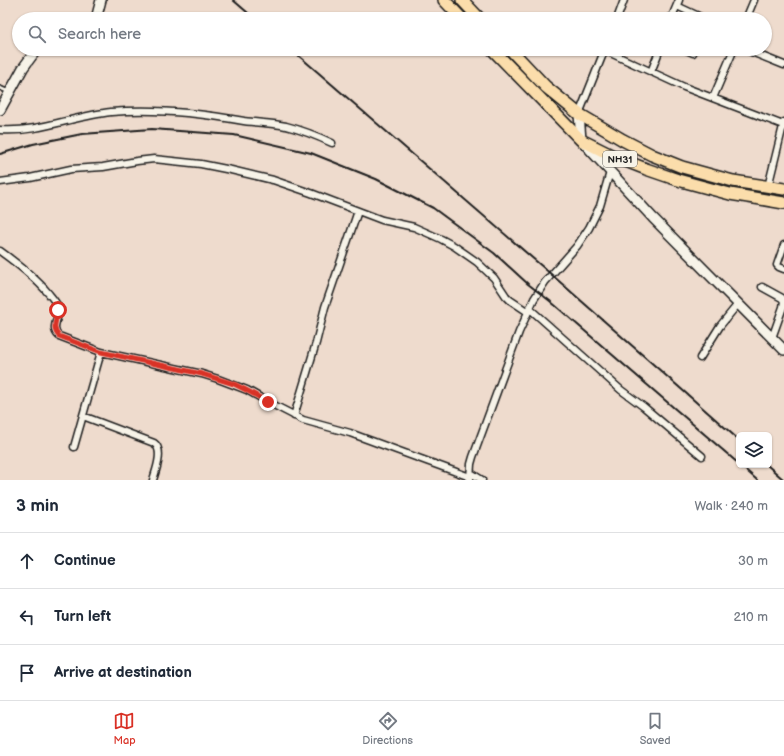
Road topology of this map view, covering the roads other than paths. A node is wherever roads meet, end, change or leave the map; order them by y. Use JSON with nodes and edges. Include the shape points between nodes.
{"nodes":[{"id":1,"x":101,"y":0,"type":"edge"},
{"id":2,"x":444,"y":0,"type":"edge"},
{"id":3,"x":462,"y":0,"type":"edge"},
{"id":4,"x":624,"y":0,"type":"edge"},
{"id":5,"x":754,"y":0,"type":"edge"},
{"id":6,"x":678,"y":3,"type":"edge"},
{"id":7,"x":98,"y":12,"type":"edge"},
{"id":8,"x":455,"y":12,"type":"edge"},
{"id":9,"x":473,"y":12,"type":"edge"},
{"id":10,"x":620,"y":12,"type":"edge"},
{"id":11,"x":693,"y":12,"type":"edge"},
{"id":12,"x":749,"y":12,"type":"edge"},
{"id":13,"x":32,"y":56,"type":"edge"},
{"id":14,"x":499,"y":56,"type":"edge"},
{"id":15,"x":517,"y":56,"type":"edge"},
{"id":16,"x":603,"y":56,"type":"edge"},
{"id":17,"x":618,"y":56,"type":"edge"},
{"id":18,"x":657,"y":56,"type":"edge"},
{"id":19,"x":731,"y":56,"type":"edge"},
{"id":20,"x":762,"y":56,"type":"edge"},
{"id":21,"x":784,"y":65,"type":"edge"},
{"id":22,"x":651,"y":72,"type":"junction"},
{"id":23,"x":0,"y":88,"type":"edge"},
{"id":24,"x":9,"y":92,"type":"junction"},
{"id":25,"x":713,"y":98,"type":"junction"},
{"id":26,"x":0,"y":110,"type":"edge"},
{"id":27,"x":579,"y":114,"type":"junction"},
{"id":28,"x":783,"y":123,"type":"edge"},
{"id":29,"x":0,"y":130,"type":"edge"},
{"id":30,"x":581,"y":140,"type":"junction"},
{"id":31,"x":332,"y":143,"type":"dead end"},
{"id":32,"x":610,"y":172,"type":"junction"},
{"id":33,"x":0,"y":182,"type":"edge"},
{"id":34,"x":768,"y":186,"type":"junction"},
{"id":35,"x":784,"y":189,"type":"edge"},
{"id":36,"x":784,"y":203,"type":"edge"},
{"id":37,"x":358,"y":211,"type":"junction"},
{"id":38,"x":784,"y":244,"type":"edge"},
{"id":39,"x":0,"y":251,"type":"edge"},
{"id":40,"x":784,"y":269,"type":"edge"},
{"id":41,"x":762,"y":287,"type":"dead end"},
{"id":42,"x":784,"y":301,"type":"edge"},
{"id":43,"x":738,"y":304,"type":"junction"},
{"id":44,"x":529,"y":310,"type":"junction"},
{"id":45,"x":772,"y":338,"type":"junction"},
{"id":46,"x":784,"y":350,"type":"edge"},
{"id":47,"x":101,"y":352,"type":"junction"},
{"id":48,"x":700,"y":358,"type":"dead end"},
{"id":49,"x":83,"y":416,"type":"junction"},
{"id":50,"x":294,"y":416,"type":"junction"},
{"id":51,"x":74,"y":447,"type":"dead end"},
{"id":52,"x":702,"y":456,"type":"dead end"},
{"id":53,"x":470,"y":477,"type":"edge"},
{"id":54,"x":153,"y":480,"type":"edge"},
{"id":55,"x":482,"y":480,"type":"edge"}],
"edges":[{"from":1,"to":7,"type":"main road"},
{"from":2,"to":8,"type":"highway"},
{"from":3,"to":9,"type":"highway"},
{"from":4,"to":10,"type":"street"},
{"from":5,"to":12,"type":"street"},
{"from":6,"to":11,"type":"street"},
{"from":13,"to":24,"type":"main road"},
{"from":14,"to":30,"type":"highway","number":"NH31"},
{"from":15,"to":27,"type":"highway","number":"NH31","via":[[546,87]]},
{"from":16,"to":27,"type":"street"},
{"from":17,"to":22,"type":"street"},
{"from":18,"to":22,"type":"street"},
{"from":19,"to":25,"type":"street"},
{"from":20,"to":21,"type":"street"},
{"from":22,"to":25,"type":"street"},
{"from":23,"to":24,"type":"lane"},
{"from":24,"to":26,"type":"main road"},
{"from":25,"to":28,"type":"street"},
{"from":27,"to":30,"type":"main road"},
{"from":27,"to":34,"type":"highway","number":"NH31","via":[[652,155],[682,167],[733,181]]},
{"from":28,"to":34,"type":"street"},
{"from":29,"to":31,"type":"street","via":[[39,127],[110,112],[162,111],[286,126]]},
{"from":30,"to":32,"type":"main road"},
{"from":30,"to":36,"type":"highway","number":"NH31","via":[[613,156],[678,180],[730,194]]},
{"from":32,"to":43,"type":"main road"},
{"from":32,"to":44,"type":"street","via":[[600,206],[589,228],[577,246],[545,282]]},
{"from":33,"to":37,"type":"street","via":[[71,169],[165,160],[200,164],[273,180]]},
{"from":34,"to":35,"type":"highway","number":"NH31"},
{"from":37,"to":44,"type":"street","via":[[388,222],[414,227],[454,246],[485,269],[510,300]]},
{"from":37,"to":50,"type":"street","via":[[325,307]]},
{"from":38,"to":40,"type":"street","via":[[777,265]]},
{"from":39,"to":47,"type":"street","via":[[42,285],[55,301],[58,308],[56,334]]},
{"from":41,"to":42,"type":"street"},
{"from":42,"to":45,"type":"street"},
{"from":43,"to":45,"type":"main road"},
{"from":43,"to":48,"type":"street","via":[[720,326]]},
{"from":44,"to":52,"type":"street"},
{"from":44,"to":53,"type":"street","via":[[473,457]]},
{"from":45,"to":46,"type":"main road"},
{"from":47,"to":49,"type":"street"},
{"from":47,"to":50,"type":"street","via":[[218,379],[246,390]]},
{"from":49,"to":51,"type":"street"},
{"from":49,"to":54,"type":"street","via":[[157,445],[158,456]]},
{"from":50,"to":53,"type":"street","via":[[350,433]]},
{"from":53,"to":55,"type":"street"}]}
